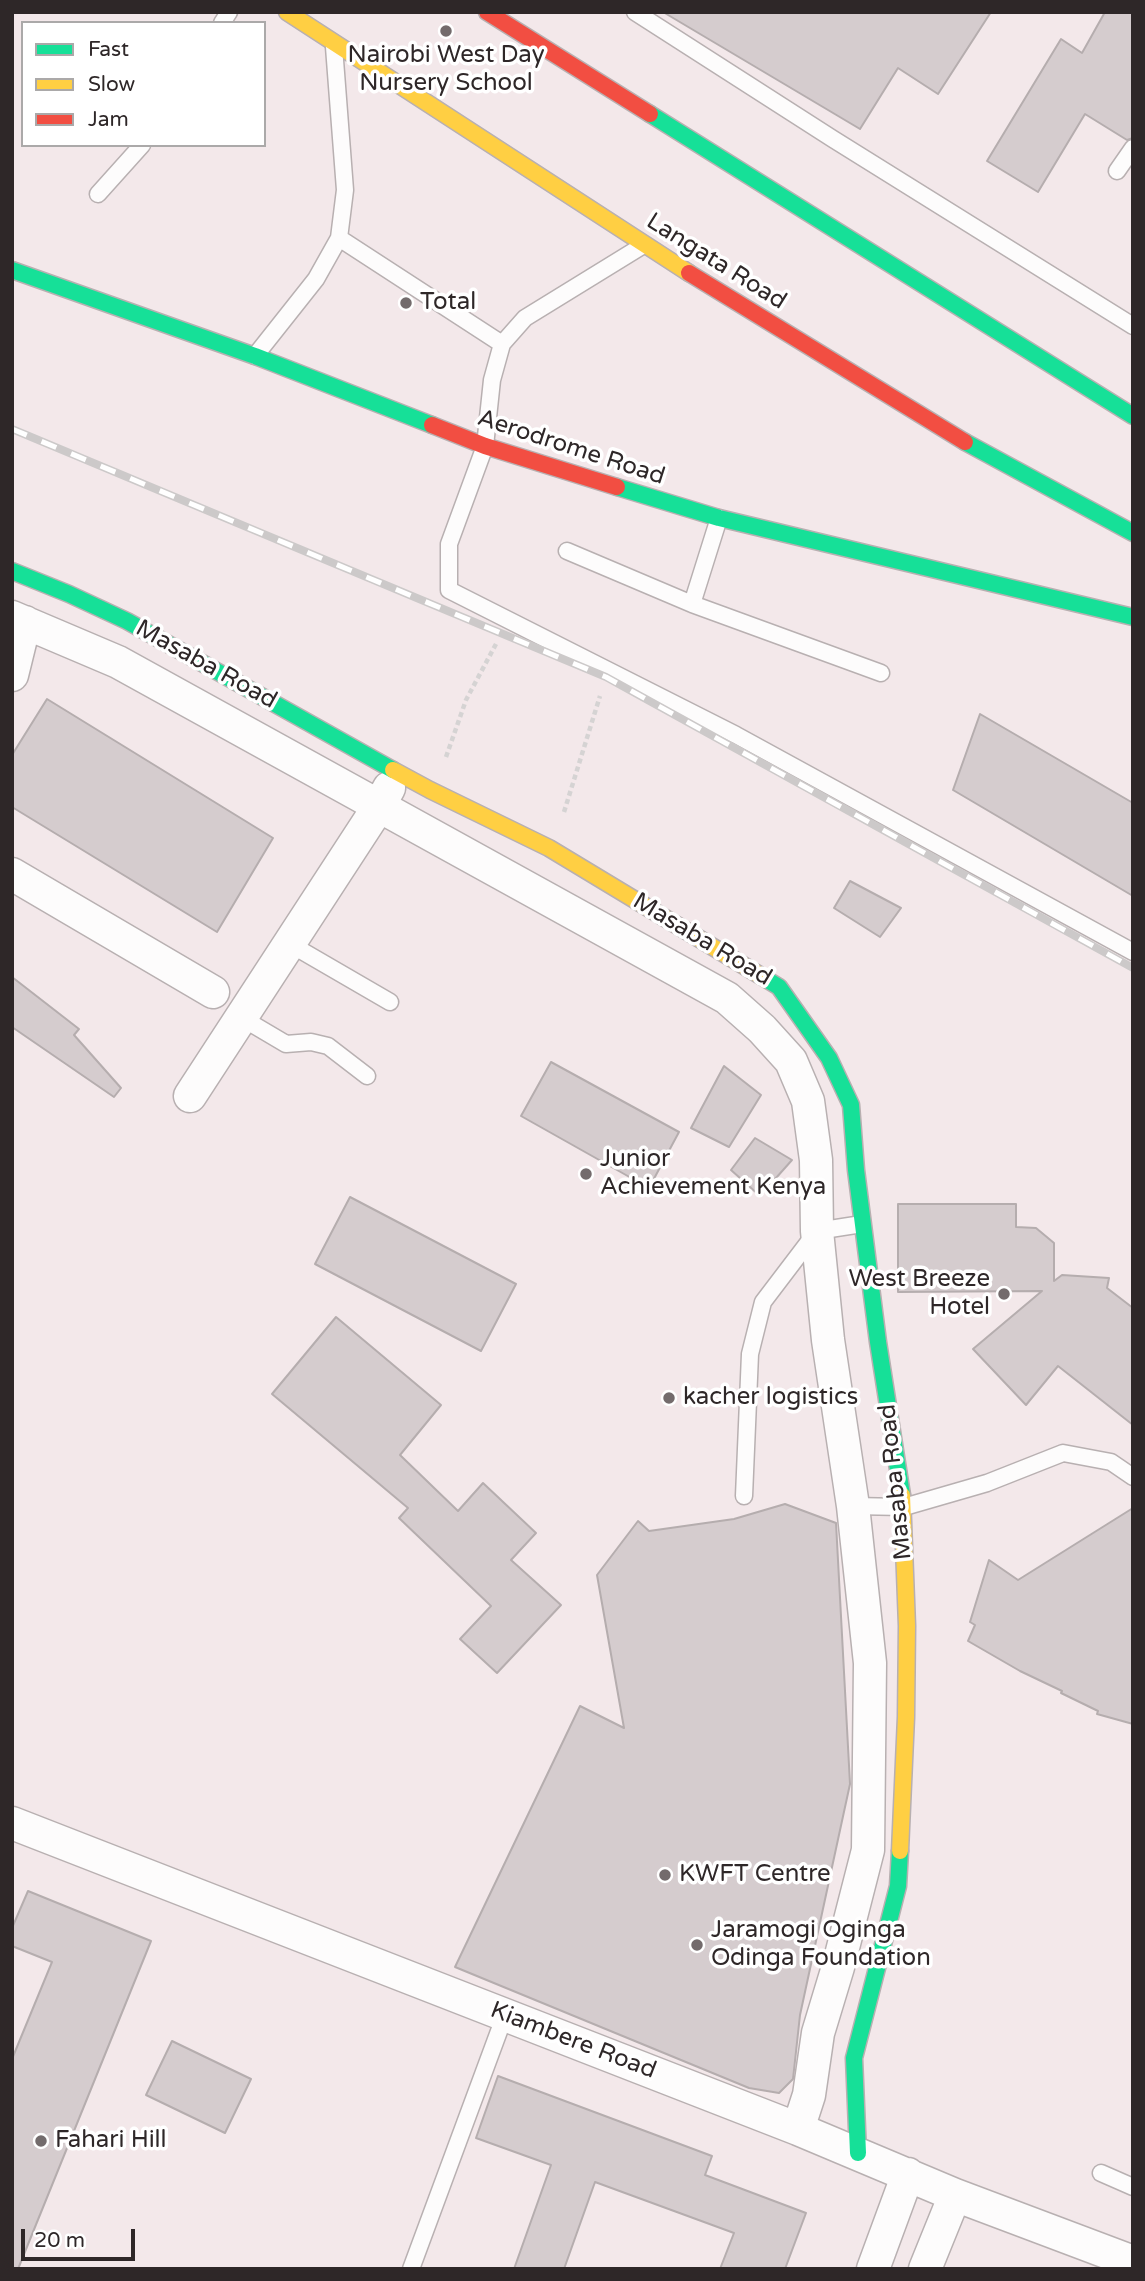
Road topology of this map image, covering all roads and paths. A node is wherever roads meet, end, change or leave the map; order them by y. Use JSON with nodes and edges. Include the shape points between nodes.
{"nodes":[{"id":1,"x":288,"y":12,"type":"edge"},
{"id":2,"x":487,"y":12,"type":"edge"},
{"id":3,"x":635,"y":12,"type":"edge"},
{"id":4,"x":334,"y":43,"type":"junction"},
{"id":5,"x":140,"y":147,"type":"edge"},
{"id":6,"x":1133,"y":148,"type":"edge"},
{"id":7,"x":1117,"y":171,"type":"dead end"},
{"id":8,"x":99,"y":194,"type":"dead end"},
{"id":9,"x":339,"y":238,"type":"junction"},
{"id":10,"x":644,"y":245,"type":"junction"},
{"id":11,"x":12,"y":270,"type":"edge"},
{"id":12,"x":1133,"y":326,"type":"edge"},
{"id":13,"x":502,"y":344,"type":"junction"},
{"id":14,"x":255,"y":356,"type":"junction"},
{"id":15,"x":1133,"y":416,"type":"edge"},
{"id":16,"x":485,"y":446,"type":"junction"},
{"id":17,"x":719,"y":519,"type":"junction"},
{"id":18,"x":1133,"y":533,"type":"edge"},
{"id":19,"x":567,"y":551,"type":"dead end"},
{"id":20,"x":12,"y":571,"type":"edge"},
{"id":21,"x":692,"y":604,"type":"junction"},
{"id":22,"x":1133,"y":617,"type":"edge"},
{"id":23,"x":19,"y":619,"type":"edge"},
{"id":24,"x":507,"y":619,"type":"junction"},
{"id":25,"x":608,"y":670,"type":"junction"},
{"id":26,"x":881,"y":673,"type":"dead end"},
{"id":27,"x":12,"y":674,"type":"edge"},
{"id":28,"x":398,"y":771,"type":"junction"},
{"id":29,"x":430,"y":790,"type":"junction"},
{"id":30,"x":379,"y":806,"type":"junction"},
{"id":31,"x":549,"y":848,"type":"junction"},
{"id":32,"x":12,"y":874,"type":"edge"},
{"id":33,"x":290,"y":944,"type":"junction"},
{"id":34,"x":1133,"y":952,"type":"edge"},
{"id":35,"x":213,"y":992,"type":"dead end"},
{"id":36,"x":390,"y":1002,"type":"dead end"},
{"id":37,"x":242,"y":1018,"type":"junction"},
{"id":38,"x":367,"y":1076,"type":"dead end"},
{"id":39,"x":190,"y":1096,"type":"dead end"},
{"id":40,"x":863,"y":1223,"type":"junction"},
{"id":41,"x":817,"y":1231,"type":"junction"},
{"id":42,"x":828,"y":1340,"type":"junction"},
{"id":43,"x":878,"y":1342,"type":"junction"},
{"id":44,"x":1133,"y":1477,"type":"edge"},
{"id":45,"x":744,"y":1496,"type":"dead end"},
{"id":46,"x":853,"y":1506,"type":"junction"},
{"id":47,"x":904,"y":1507,"type":"junction"},
{"id":48,"x":12,"y":1823,"type":"edge"},
{"id":49,"x":505,"y":2015,"type":"junction"},
{"id":50,"x":798,"y":2129,"type":"junction"},
{"id":51,"x":858,"y":2153,"type":"junction"},
{"id":52,"x":1101,"y":2173,"type":"dead end"},
{"id":53,"x":908,"y":2174,"type":"junction"},
{"id":54,"x":1133,"y":2187,"type":"edge"},
{"id":55,"x":955,"y":2195,"type":"junction"},
{"id":56,"x":1133,"y":2262,"type":"edge"},
{"id":57,"x":411,"y":2269,"type":"edge"},
{"id":58,"x":873,"y":2269,"type":"edge"},
{"id":59,"x":925,"y":2269,"type":"edge"}],
"edges":[{"from":1,"to":4,"type":"main road","name":"Langata Road"},
{"from":2,"to":15,"type":"main road"},
{"from":3,"to":12,"type":"lane"},
{"from":4,"to":9,"type":"lane","via":[[345,190]]},
{"from":4,"to":10,"type":"main road","name":"Langata Road"},
{"from":5,"to":8,"type":"lane"},
{"from":6,"to":7,"type":"lane"},
{"from":9,"to":13,"type":"lane"},
{"from":9,"to":14,"type":"lane","via":[[316,279]]},
{"from":10,"to":13,"type":"lane","via":[[525,318]]},
{"from":10,"to":18,"type":"main road","name":"Langata Road","via":[[972,446]]},
{"from":11,"to":14,"type":"main road","name":"Aerodrome Road"},
{"from":13,"to":16,"type":"lane","via":[[492,380]]},
{"from":14,"to":16,"type":"main road","name":"Aerodrome Road"},
{"from":16,"to":17,"type":"main road","name":"Aerodrome Road"},
{"from":16,"to":24,"type":"lane","via":[[449,544],[449,590]]},
{"from":17,"to":21,"type":"lane"},
{"from":17,"to":22,"type":"main road","name":"Aerodrome Road"},
{"from":19,"to":21,"type":"lane"},
{"from":20,"to":28,"type":"main road","name":"Masaba Road","via":[[127,621]]},
{"from":21,"to":26,"type":"lane"},
{"from":23,"to":27,"type":"street"},
{"from":23,"to":30,"type":"street","name":"Masaba Road","via":[[118,662]]},
{"from":24,"to":25,"type":"lane"},
{"from":24,"to":29,"type":"path","via":[[466,700]]},
{"from":25,"to":31,"type":"path","via":[[561,823]]},
{"from":25,"to":34,"type":"lane"},
{"from":28,"to":29,"type":"main road","name":"Masaba Road"},
{"from":28,"to":30,"type":"street"},
{"from":29,"to":31,"type":"main road","name":"Masaba Road"},
{"from":30,"to":33,"type":"street"},
{"from":30,"to":41,"type":"street","name":"Masaba Road","via":[[727,998],[762,1029],[791,1061],[808,1101],[816,1160]]},
{"from":31,"to":40,"type":"main road","name":"Masaba Road","via":[[779,987],[829,1058],[851,1105]]},
{"from":32,"to":35,"type":"street"},
{"from":33,"to":36,"type":"lane"},
{"from":33,"to":37,"type":"street"},
{"from":37,"to":38,"type":"lane","via":[[286,1044],[328,1046]]},
{"from":37,"to":39,"type":"street"},
{"from":40,"to":41,"type":"lane"},
{"from":40,"to":43,"type":"main road","name":"Masaba Road"},
{"from":41,"to":42,"type":"street","name":"Masaba Road"},
{"from":41,"to":45,"type":"lane","via":[[763,1303],[750,1354]]},
{"from":42,"to":43,"type":"street"},
{"from":42,"to":46,"type":"street","name":"Masaba Road"},
{"from":43,"to":47,"type":"main road","name":"Masaba Road"},
{"from":44,"to":47,"type":"lane","via":[[1111,1462],[1063,1453],[987,1483]]},
{"from":46,"to":47,"type":"lane"},
{"from":46,"to":50,"type":"street","name":"Masaba Road","via":[[870,1663],[868,1850],[818,2032],[809,2095]]},
{"from":47,"to":51,"type":"main road","name":"Masaba Road","via":[[906,1717],[898,1886],[854,2058]]},
{"from":48,"to":49,"type":"street","name":"Kiambere Road"},
{"from":49,"to":50,"type":"street","name":"Kiambere Road"},
{"from":49,"to":57,"type":"lane"},
{"from":50,"to":51,"type":"street","name":"Kiambere Road"},
{"from":51,"to":53,"type":"street","name":"Kiambere Road"},
{"from":52,"to":54,"type":"lane"},
{"from":53,"to":55,"type":"street","name":"Kiambere Road"},
{"from":53,"to":58,"type":"street"},
{"from":55,"to":56,"type":"street","name":"Kiambere Road"},
{"from":55,"to":59,"type":"street"}]}
